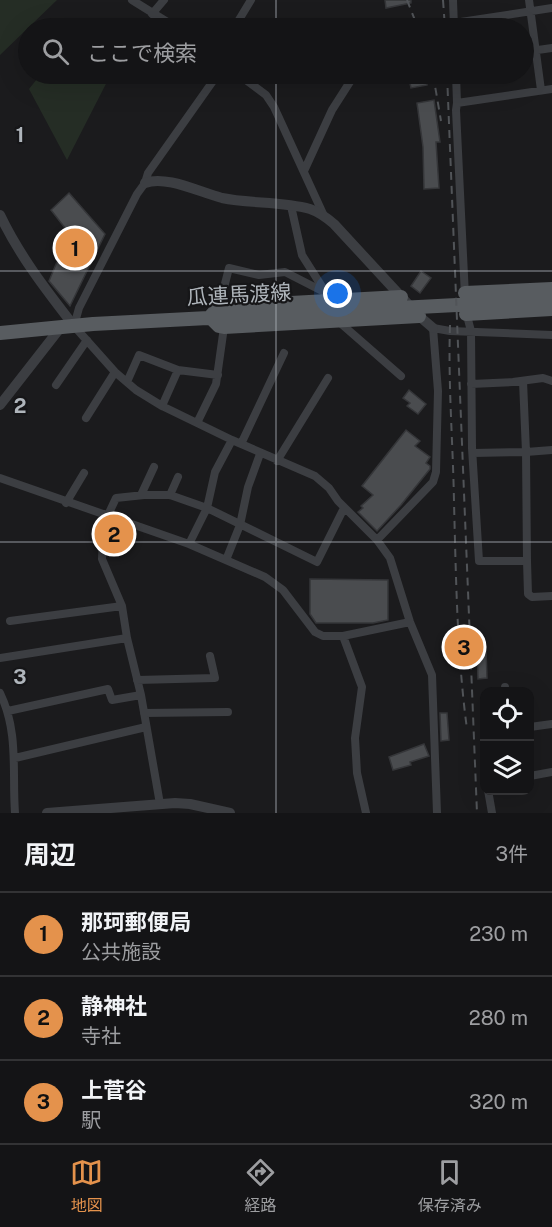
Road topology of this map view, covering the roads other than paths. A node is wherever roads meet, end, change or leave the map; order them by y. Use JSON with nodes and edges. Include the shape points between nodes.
{"nodes":[{"id":1,"x":132,"y":0,"type":"edge"},
{"id":2,"x":164,"y":0,"type":"edge"},
{"id":3,"x":251,"y":0,"type":"edge"},
{"id":4,"x":453,"y":0,"type":"edge"},
{"id":5,"x":529,"y":0,"type":"edge"},
{"id":6,"x":552,"y":8,"type":"edge"},
{"id":7,"x":531,"y":11,"type":"junction"},
{"id":8,"x":152,"y":14,"type":"junction"},
{"id":9,"x":159,"y":18,"type":"edge"},
{"id":10,"x":240,"y":18,"type":"edge"},
{"id":11,"x":454,"y":18,"type":"edge"},
{"id":12,"x":495,"y":18,"type":"edge"},
{"id":13,"x":532,"y":18,"type":"edge"},
{"id":14,"x":534,"y":34,"type":"edge"},
{"id":15,"x":552,"y":48,"type":"edge"},
{"id":16,"x":536,"y":50,"type":"junction"},
{"id":17,"x":211,"y":84,"type":"edge"},
{"id":18,"x":252,"y":84,"type":"edge"},
{"id":19,"x":349,"y":84,"type":"edge"},
{"id":20,"x":456,"y":84,"type":"edge"},
{"id":21,"x":552,"y":89,"type":"edge"},
{"id":22,"x":541,"y":90,"type":"junction"},
{"id":23,"x":457,"y":103,"type":"junction"},
{"id":24,"x":304,"y":171,"type":"junction"},
{"id":25,"x":144,"y":183,"type":"junction"},
{"id":26,"x":291,"y":206,"type":"junction"},
{"id":27,"x":0,"y":214,"type":"edge"},
{"id":28,"x":324,"y":216,"type":"junction"},
{"id":29,"x":465,"y":293,"type":"junction"},
{"id":30,"x":330,"y":297,"type":"junction"},
{"id":31,"x":401,"y":297,"type":"junction"},
{"id":32,"x":550,"y":300,"type":"edge"},
{"id":33,"x":215,"y":312,"type":"junction"},
{"id":34,"x":466,"y":314,"type":"junction"},
{"id":35,"x":419,"y":316,"type":"junction"},
{"id":36,"x":338,"y":321,"type":"junction"},
{"id":37,"x":67,"y":326,"type":"junction"},
{"id":38,"x":224,"y":327,"type":"junction"},
{"id":39,"x":433,"y":328,"type":"junction"},
{"id":40,"x":471,"y":331,"type":"junction"},
{"id":41,"x":0,"y":333,"type":"edge"},
{"id":42,"x":552,"y":334,"type":"edge"},
{"id":43,"x":87,"y":340,"type":"junction"},
{"id":44,"x":284,"y":353,"type":"dead end"},
{"id":45,"x":178,"y":370,"type":"junction"},
{"id":46,"x":115,"y":372,"type":"junction"},
{"id":47,"x":218,"y":375,"type":"junction"},
{"id":48,"x":401,"y":376,"type":"dead end"},
{"id":49,"x":328,"y":378,"type":"dead end"},
{"id":50,"x":523,"y":381,"type":"junction"},
{"id":51,"x":552,"y":381,"type":"edge"},
{"id":52,"x":127,"y":382,"type":"junction"},
{"id":53,"x":471,"y":384,"type":"junction"},
{"id":54,"x":56,"y":385,"type":"dead end"},
{"id":55,"x":0,"y":405,"type":"edge"},
{"id":56,"x":162,"y":406,"type":"junction"},
{"id":57,"x":86,"y":418,"type":"dead end"},
{"id":58,"x":197,"y":423,"type":"junction"},
{"id":59,"x":236,"y":442,"type":"junction"},
{"id":60,"x":552,"y":450,"type":"edge"},
{"id":61,"x":526,"y":452,"type":"junction"},
{"id":62,"x":472,"y":453,"type":"junction"},
{"id":63,"x":260,"y":454,"type":"junction"},
{"id":64,"x":277,"y":461,"type":"junction"},
{"id":65,"x":154,"y":467,"type":"dead end"},
{"id":66,"x":84,"y":474,"type":"dead end"},
{"id":67,"x":178,"y":477,"type":"dead end"},
{"id":68,"x":0,"y":478,"type":"edge"},
{"id":69,"x":141,"y":495,"type":"junction"},
{"id":70,"x":170,"y":495,"type":"junction"},
{"id":71,"x":66,"y":502,"type":"junction"},
{"id":72,"x":207,"y":508,"type":"junction"},
{"id":73,"x":344,"y":508,"type":"junction"},
{"id":74,"x":106,"y":515,"type":"junction"},
{"id":75,"x":240,"y":525,"type":"junction"},
{"id":76,"x":377,"y":540,"type":"junction"},
{"id":77,"x":189,"y":544,"type":"junction"},
{"id":78,"x":226,"y":560,"type":"junction"},
{"id":79,"x":527,"y":561,"type":"junction"},
{"id":80,"x":552,"y":596,"type":"edge"},
{"id":81,"x":122,"y":606,"type":"junction"},
{"id":82,"x":10,"y":621,"type":"dead end"},
{"id":83,"x":410,"y":622,"type":"junction"},
{"id":84,"x":343,"y":636,"type":"junction"},
{"id":85,"x":127,"y":638,"type":"junction"},
{"id":86,"x":210,"y":656,"type":"dead end"},
{"id":87,"x":0,"y":658,"type":"edge"},
{"id":88,"x":137,"y":680,"type":"junction"},
{"id":89,"x":0,"y":693,"type":"edge"},
{"id":90,"x":141,"y":695,"type":"junction"},
{"id":91,"x":8,"y":711,"type":"junction"},
{"id":92,"x":228,"y":712,"type":"dead end"},
{"id":93,"x":144,"y":713,"type":"junction"},
{"id":94,"x":552,"y":724,"type":"edge"},
{"id":95,"x":534,"y":726,"type":"edge"},
{"id":96,"x":146,"y":727,"type":"junction"},
{"id":97,"x":15,"y":758,"type":"junction"},
{"id":98,"x":552,"y":772,"type":"edge"},
{"id":99,"x":534,"y":775,"type":"edge"},
{"id":100,"x":489,"y":795,"type":"edge"},
{"id":101,"x":160,"y":804,"type":"junction"},
{"id":102,"x":15,"y":813,"type":"edge"},
{"id":103,"x":47,"y":813,"type":"edge"},
{"id":104,"x":230,"y":813,"type":"edge"},
{"id":105,"x":366,"y":813,"type":"edge"},
{"id":106,"x":437,"y":813,"type":"edge"},
{"id":107,"x":492,"y":813,"type":"edge"}],
"edges":[{"from":1,"to":8,"type":"street"},
{"from":2,"to":8,"type":"street"},
{"from":3,"to":10,"type":"street"},
{"from":4,"to":11,"type":"street"},
{"from":5,"to":7,"type":"street"},
{"from":6,"to":7,"type":"street"},
{"from":7,"to":12,"type":"street"},
{"from":7,"to":13,"type":"street"},
{"from":8,"to":9,"type":"street"},
{"from":14,"to":16,"type":"street"},
{"from":15,"to":16,"type":"street"},
{"from":16,"to":22,"type":"street"},
{"from":17,"to":25,"type":"street"},
{"from":18,"to":24,"type":"street","via":[[267,95]]},
{"from":19,"to":24,"type":"street"},
{"from":20,"to":23,"type":"street"},
{"from":21,"to":22,"type":"street"},
{"from":22,"to":23,"type":"street"},
{"from":23,"to":29,"type":"street"},
{"from":24,"to":28,"type":"street"},
{"from":25,"to":26,"type":"street","via":[[158,180],[223,198]]},
{"from":25,"to":37,"type":"street"},
{"from":26,"to":28,"type":"street"},
{"from":26,"to":30,"type":"street","via":[[302,255]]},
{"from":27,"to":37,"type":"street","via":[[11,239]]},
{"from":28,"to":31,"type":"street"},
{"from":29,"to":32,"type":"main road"},
{"from":29,"to":34,"type":"street"},
{"from":30,"to":31,"type":"main road"},
{"from":30,"to":33,"type":"main road"},
{"from":30,"to":33,"type":"street","via":[[285,272],[259,275],[229,268]]},
{"from":31,"to":35,"type":"street"},
{"from":32,"to":33,"type":"main road","name":"瓜連馬渡線","via":[[317,312]]},
{"from":32,"to":34,"type":"main road"},
{"from":33,"to":37,"type":"main road","name":"瓜連馬渡線"},
{"from":33,"to":38,"type":"main road","via":[[214,323]]},
{"from":34,"to":40,"type":"street"},
{"from":35,"to":36,"type":"main road"},
{"from":35,"to":39,"type":"street"},
{"from":36,"to":38,"type":"main road"},
{"from":36,"to":48,"type":"street"},
{"from":37,"to":41,"type":"main road","name":"瓜連馬渡線"},
{"from":37,"to":43,"type":"street"},
{"from":37,"to":55,"type":"street"},
{"from":38,"to":47,"type":"street"},
{"from":39,"to":40,"type":"street"},
{"from":39,"to":76,"type":"street","via":[[438,391],[436,472],[433,482]]},
{"from":40,"to":42,"type":"street"},
{"from":40,"to":53,"type":"street"},
{"from":43,"to":46,"type":"street"},
{"from":43,"to":54,"type":"street"},
{"from":44,"to":59,"type":"street"},
{"from":45,"to":47,"type":"street"},
{"from":45,"to":52,"type":"street","via":[[139,355]]},
{"from":45,"to":56,"type":"street"},
{"from":46,"to":52,"type":"street"},
{"from":46,"to":57,"type":"street"},
{"from":47,"to":58,"type":"street"},
{"from":49,"to":64,"type":"street"},
{"from":50,"to":51,"type":"street"},
{"from":50,"to":53,"type":"street"},
{"from":50,"to":61,"type":"street"},
{"from":52,"to":56,"type":"street"},
{"from":53,"to":62,"type":"street"},
{"from":56,"to":58,"type":"street"},
{"from":58,"to":59,"type":"street"},
{"from":59,"to":63,"type":"street"},
{"from":59,"to":72,"type":"street","via":[[215,472]]},
{"from":60,"to":61,"type":"street"},
{"from":61,"to":62,"type":"street"},
{"from":61,"to":79,"type":"street"},
{"from":62,"to":79,"type":"street","via":[[479,561]]},
{"from":63,"to":64,"type":"street"},
{"from":63,"to":75,"type":"street"},
{"from":64,"to":73,"type":"street","via":[[315,476]]},
{"from":65,"to":69,"type":"street"},
{"from":66,"to":71,"type":"street"},
{"from":67,"to":70,"type":"street"},
{"from":68,"to":71,"type":"street"},
{"from":69,"to":70,"type":"street"},
{"from":69,"to":74,"type":"street","via":[[116,498]]},
{"from":70,"to":72,"type":"street"},
{"from":71,"to":74,"type":"street"},
{"from":72,"to":75,"type":"street"},
{"from":72,"to":77,"type":"street"},
{"from":73,"to":75,"type":"street","via":[[317,562]]},
{"from":73,"to":76,"type":"street"},
{"from":74,"to":77,"type":"street"},
{"from":74,"to":81,"type":"street","via":[[102,559]]},
{"from":75,"to":78,"type":"street"},
{"from":76,"to":83,"type":"street","via":[[390,558]]},
{"from":77,"to":78,"type":"street"},
{"from":78,"to":84,"type":"street","via":[[265,577],[283,590],[315,632]]},
{"from":79,"to":80,"type":"street","via":[[528,594]]},
{"from":81,"to":82,"type":"street"},
{"from":81,"to":85,"type":"street"},
{"from":83,"to":84,"type":"street"},
{"from":83,"to":106,"type":"street","via":[[432,675]]},
{"from":84,"to":105,"type":"street","via":[[362,687],[356,738],[357,773]]},
{"from":85,"to":87,"type":"street"},
{"from":85,"to":88,"type":"street"},
{"from":86,"to":88,"type":"street","via":[[215,678]]},
{"from":88,"to":90,"type":"street"},
{"from":89,"to":91,"type":"street"},
{"from":90,"to":91,"type":"street","via":[[112,700],[108,689]]},
{"from":90,"to":93,"type":"street"},
{"from":91,"to":97,"type":"street"},
{"from":92,"to":93,"type":"street"},
{"from":93,"to":96,"type":"street"},
{"from":94,"to":95,"type":"street"},
{"from":96,"to":97,"type":"street"},
{"from":96,"to":101,"type":"street"},
{"from":97,"to":102,"type":"street"},
{"from":98,"to":99,"type":"street"},
{"from":100,"to":107,"type":"street"},
{"from":101,"to":103,"type":"street"},
{"from":101,"to":104,"type":"street","via":[[189,804]]}]}
